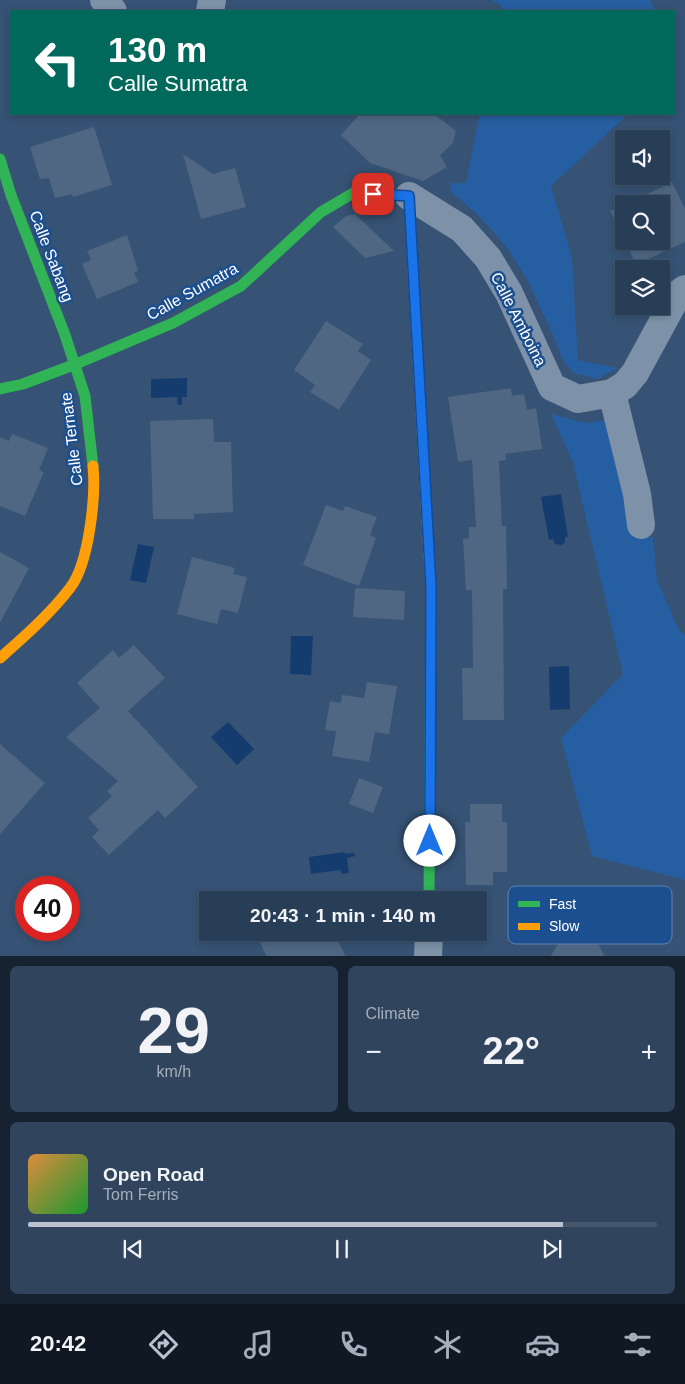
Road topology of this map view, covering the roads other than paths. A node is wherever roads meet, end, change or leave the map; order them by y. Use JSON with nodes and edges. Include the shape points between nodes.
{"nodes":[{"id":1,"x":104,"y":0,"type":"edge"},
{"id":2,"x":112,"y":10,"type":"edge"},
{"id":3,"x":0,"y":159,"type":"edge"},
{"id":4,"x":409,"y":196,"type":"junction"},
{"id":5,"x":685,"y":289,"type":"edge"},
{"id":6,"x":76,"y":364,"type":"junction"},
{"id":7,"x":0,"y":389,"type":"edge"},
{"id":8,"x":612,"y":393,"type":"junction"},
{"id":9,"x":641,"y":525,"type":"dead end"},
{"id":10,"x":0,"y":658,"type":"edge"},
{"id":11,"x":429,"y":891,"type":"edge"},
{"id":12,"x":429,"y":941,"type":"edge"},
{"id":13,"x":428,"y":956,"type":"edge"}],
"edges":[{"from":1,"to":2,"type":"street"},
{"from":3,"to":6,"type":"street","name":"Calle Sabang","via":[[11,196]]},
{"from":4,"to":6,"type":"street","name":"Calle Sumatra","via":[[355,192],[321,212],[241,286],[173,323]]},
{"from":4,"to":8,"type":"street","name":"Calle Amboina","via":[[462,229],[488,258],[509,293],[552,387],[578,399]]},
{"from":4,"to":11,"type":"street","via":[[431,586]]},
{"from":5,"to":8,"type":"street","name":"Calle Amboina","via":[[678,294],[635,373]]},
{"from":6,"to":7,"type":"street","name":"Calle Sumatra"},
{"from":6,"to":10,"type":"street","name":"Calle Ternate","via":[[85,396],[95,484],[87,544],[71,587]]},
{"from":8,"to":9,"type":"street","via":[[637,494]]},
{"from":12,"to":13,"type":"street"}]}
